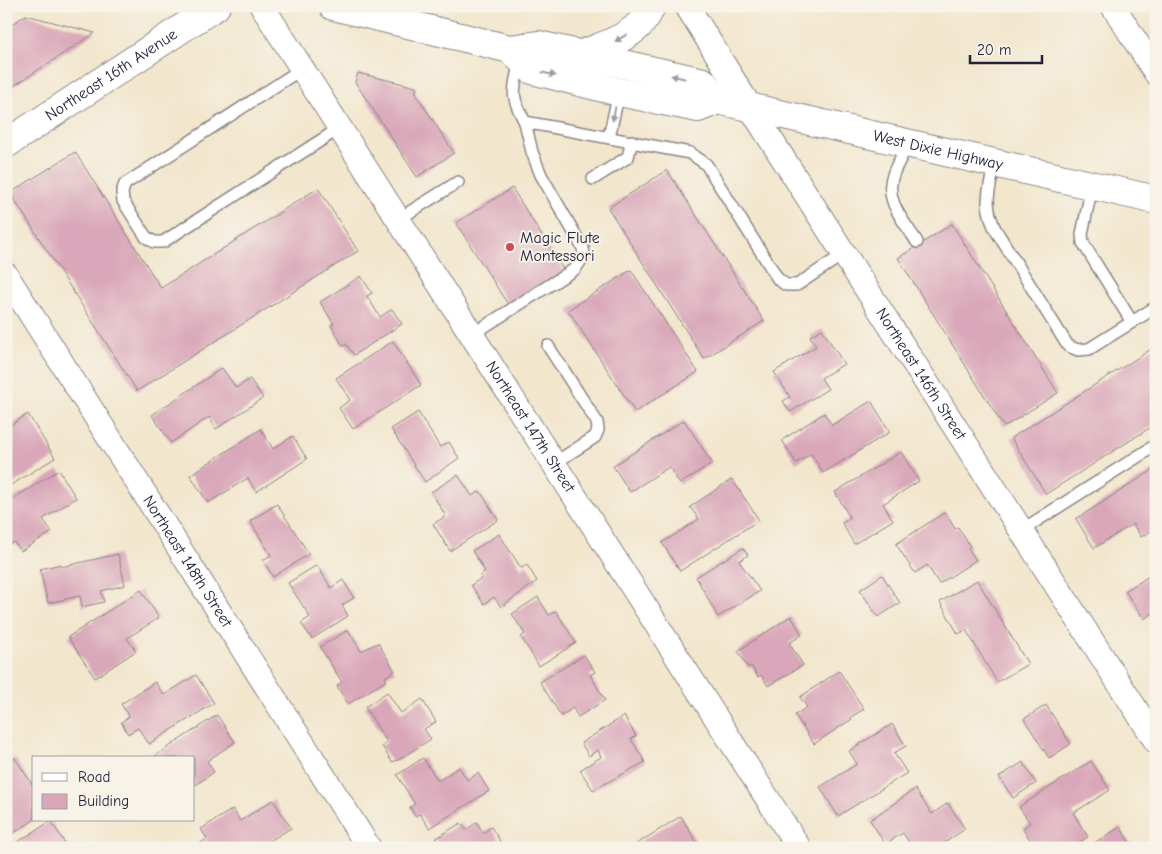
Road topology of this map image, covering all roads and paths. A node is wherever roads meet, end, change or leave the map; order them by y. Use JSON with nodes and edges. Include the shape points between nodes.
{"nodes":[{"id":1,"x":216,"y":6,"type":"edge"},
{"id":2,"x":262,"y":6,"type":"edge"},
{"id":3,"x":333,"y":6,"type":"edge"},
{"id":4,"x":650,"y":6,"type":"edge"},
{"id":5,"x":687,"y":6,"type":"edge"},
{"id":6,"x":1113,"y":6,"type":"edge"},
{"id":7,"x":398,"y":15,"type":"edge"},
{"id":8,"x":515,"y":53,"type":"junction"},
{"id":9,"x":579,"y":55,"type":"junction"},
{"id":10,"x":303,"y":68,"type":"junction"},
{"id":11,"x":1156,"y":74,"type":"edge"},
{"id":12,"x":619,"y":92,"type":"junction"},
{"id":13,"x":718,"y":100,"type":"junction"},
{"id":14,"x":750,"y":107,"type":"junction"},
{"id":15,"x":525,"y":122,"type":"junction"},
{"id":16,"x":340,"y":128,"type":"junction"},
{"id":17,"x":609,"y":137,"type":"junction"},
{"id":18,"x":632,"y":141,"type":"junction"},
{"id":19,"x":909,"y":142,"type":"junction"},
{"id":20,"x":6,"y":144,"type":"edge"},
{"id":21,"x":994,"y":163,"type":"junction"},
{"id":22,"x":593,"y":179,"type":"dead end"},
{"id":23,"x":458,"y":182,"type":"dead end"},
{"id":24,"x":1092,"y":186,"type":"junction"},
{"id":25,"x":1156,"y":200,"type":"edge"},
{"id":26,"x":398,"y":220,"type":"junction"},
{"id":27,"x":917,"y":242,"type":"dead end"},
{"id":28,"x":844,"y":254,"type":"junction"},
{"id":29,"x":6,"y":275,"type":"edge"},
{"id":30,"x":1156,"y":307,"type":"edge"},
{"id":31,"x":1132,"y":322,"type":"junction"},
{"id":32,"x":471,"y":334,"type":"junction"},
{"id":33,"x":548,"y":346,"type":"dead end"},
{"id":34,"x":1156,"y":445,"type":"edge"},
{"id":35,"x":554,"y":464,"type":"junction"},
{"id":36,"x":1022,"y":530,"type":"junction"},
{"id":37,"x":1156,"y":741,"type":"edge"},
{"id":38,"x":369,"y":848,"type":"edge"},
{"id":39,"x":799,"y":848,"type":"edge"}],
"edges":[{"from":1,"to":20,"type":"main road","name":"Northeast 16th Avenue"},
{"from":2,"to":10,"type":"street","name":"Northeast 147th Street"},
{"from":3,"to":7,"type":"main road","name":"West Dixie Highway"},
{"from":4,"to":9,"type":"main road","one_way":true,"via":[[641,23],[620,40]]},
{"from":5,"to":14,"type":"street","name":"Northeast 146th Street"},
{"from":6,"to":11,"type":"street"},
{"from":7,"to":8,"type":"main road","name":"West Dixie Highway"},
{"from":8,"to":9,"type":"main road","name":"West Dixie Highway","via":[[538,44]]},
{"from":8,"to":12,"type":"main road","name":"West Dixie Highway","one_way":true,"via":[[532,70]]},
{"from":8,"to":15,"type":"lane","via":[[513,98]]},
{"from":13,"to":9,"type":"main road","name":"West Dixie Highway","one_way":true,"via":[[703,82]]},
{"from":10,"to":16,"type":"street","name":"Northeast 147th Street"},
{"from":10,"to":16,"type":"lane","via":[[125,184],[123,201],[146,237],[154,242],[164,242]]},
{"from":12,"to":13,"type":"main road","name":"West Dixie Highway","via":[[698,108]]},
{"from":12,"to":17,"type":"lane","one_way":true},
{"from":13,"to":14,"type":"main road","name":"West Dixie Highway"},
{"from":14,"to":19,"type":"main road","name":"West Dixie Highway"},
{"from":14,"to":28,"type":"street","name":"Northeast 146th Street"},
{"from":15,"to":17,"type":"lane"},
{"from":15,"to":32,"type":"lane","via":[[541,175],[583,248],[584,256],[575,269]]},
{"from":16,"to":26,"type":"street","name":"Northeast 147th Street"},
{"from":17,"to":18,"type":"lane"},
{"from":18,"to":22,"type":"lane","via":[[628,156]]},
{"from":18,"to":28,"type":"lane","via":[[690,153],[706,164],[778,279],[786,285],[797,285]]},
{"from":19,"to":21,"type":"main road","name":"West Dixie Highway"},
{"from":19,"to":27,"type":"lane","via":[[893,173],[890,196]]},
{"from":21,"to":24,"type":"main road","name":"West Dixie Highway"},
{"from":21,"to":31,"type":"lane","via":[[987,200],[989,215],[1068,346],[1088,349]]},
{"from":23,"to":26,"type":"lane"},
{"from":24,"to":25,"type":"main road","name":"West Dixie Highway"},
{"from":24,"to":31,"type":"lane","via":[[1083,243]]},
{"from":26,"to":32,"type":"street","name":"Northeast 147th Street"},
{"from":28,"to":36,"type":"street","name":"Northeast 146th Street"},
{"from":29,"to":38,"type":"street","name":"Northeast 148th Street"},
{"from":30,"to":31,"type":"lane"},
{"from":32,"to":35,"type":"street","name":"Northeast 147th Street"},
{"from":33,"to":35,"type":"lane","via":[[597,422],[598,430],[595,437]]},
{"from":34,"to":36,"type":"lane"},
{"from":35,"to":39,"type":"street","name":"Northeast 147th Street"},
{"from":36,"to":37,"type":"street","name":"Northeast 146th Street"}]}
